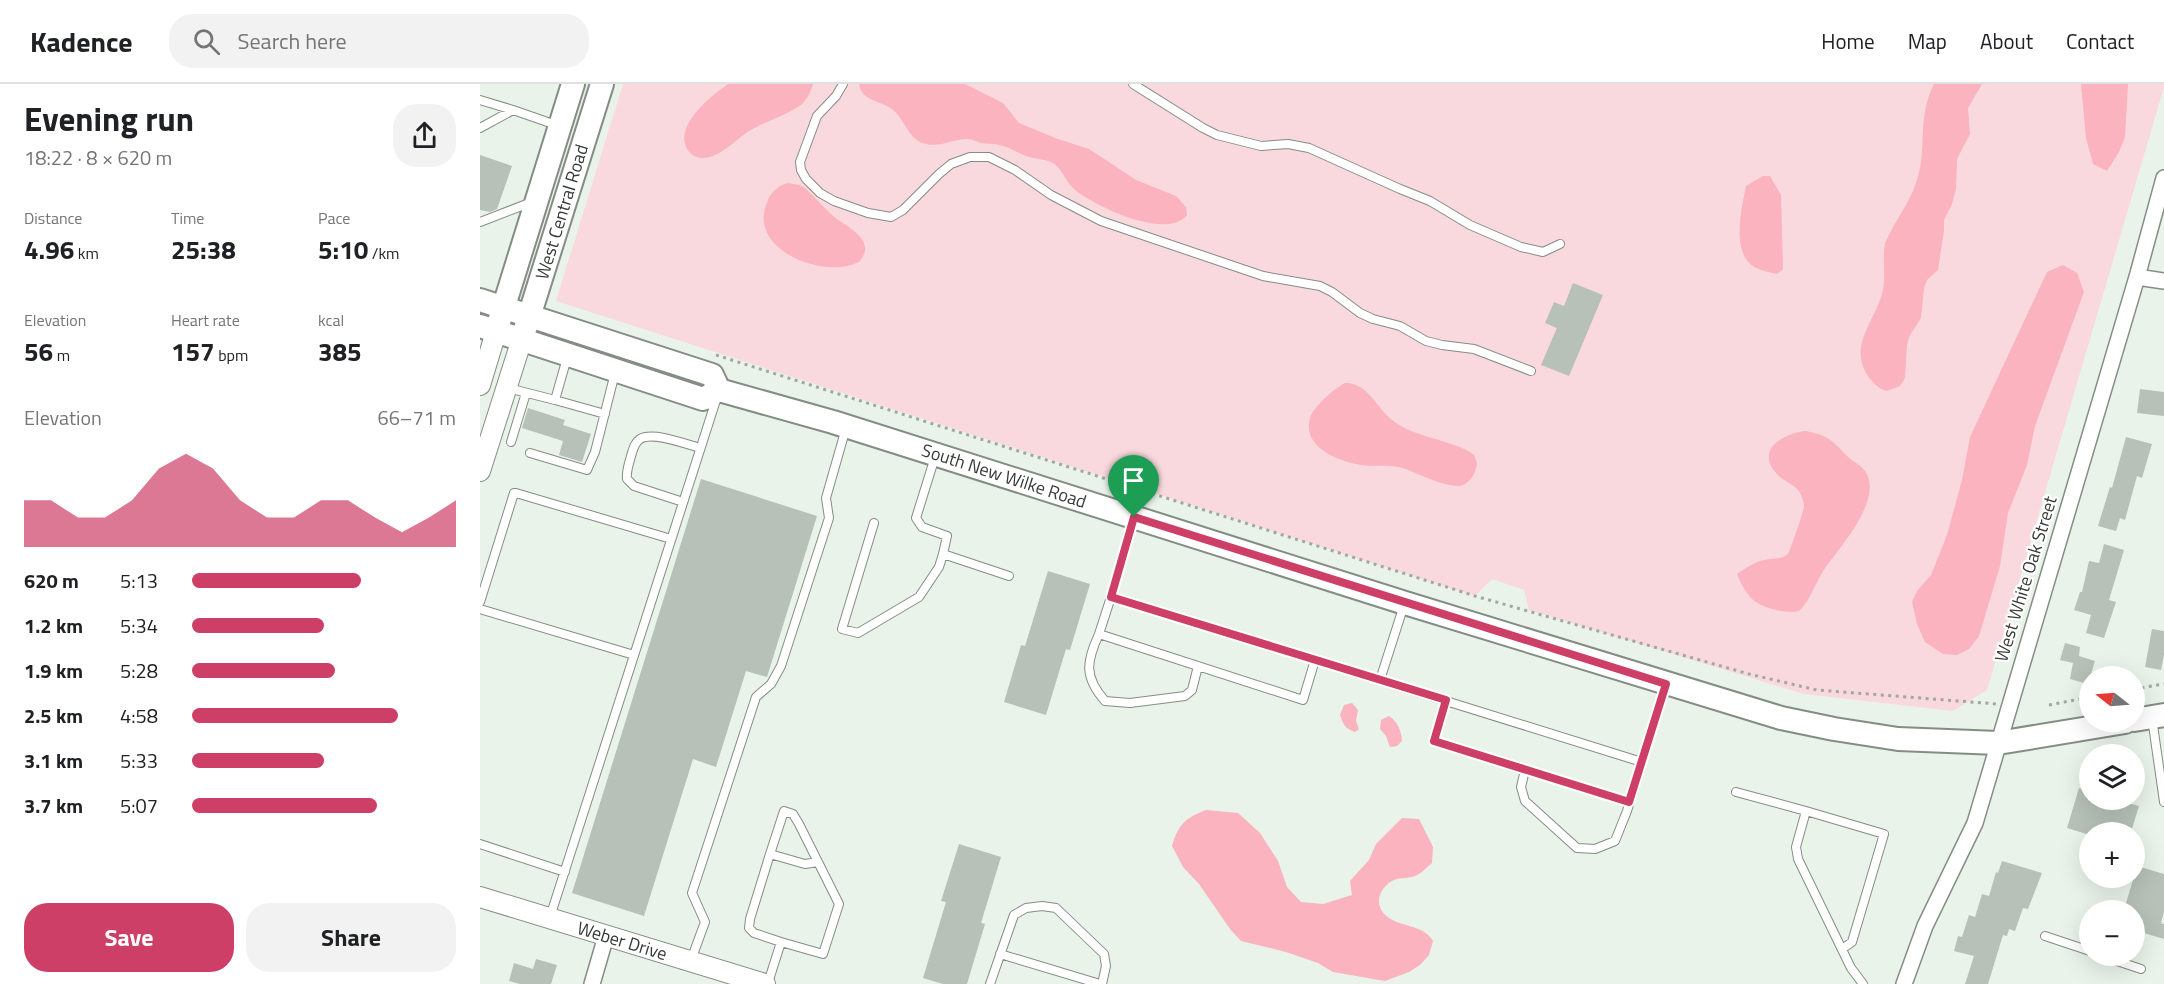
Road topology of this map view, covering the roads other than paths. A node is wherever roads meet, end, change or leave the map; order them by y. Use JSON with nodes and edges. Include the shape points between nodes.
{"nodes":[{"id":1,"x":573,"y":84,"type":"edge"},
{"id":2,"x":602,"y":84,"type":"edge"},
{"id":3,"x":843,"y":84,"type":"edge"},
{"id":4,"x":1133,"y":84,"type":"edge"},
{"id":5,"x":480,"y":100,"type":"edge"},
{"id":6,"x":513,"y":110,"type":"junction"},
{"id":7,"x":560,"y":126,"type":"junction"},
{"id":8,"x":480,"y":128,"type":"edge"},
{"id":9,"x":2164,"y":178,"type":"edge"},
{"id":10,"x":536,"y":201,"type":"junction"},
{"id":11,"x":480,"y":222,"type":"edge"},
{"id":12,"x":1560,"y":244,"type":"dead end"},
{"id":13,"x":2137,"y":277,"type":"junction"},
{"id":14,"x":2164,"y":281,"type":"edge"},
{"id":15,"x":480,"y":300,"type":"edge"},
{"id":16,"x":503,"y":307,"type":"junction"},
{"id":17,"x":529,"y":316,"type":"junction"},
{"id":18,"x":488,"y":329,"type":"edge"},
{"id":19,"x":522,"y":339,"type":"junction"},
{"id":20,"x":568,"y":354,"type":"junction"},
{"id":21,"x":616,"y":369,"type":"junction"},
{"id":22,"x":1531,"y":371,"type":"dead end"},
{"id":23,"x":480,"y":383,"type":"edge"},
{"id":24,"x":506,"y":388,"type":"junction"},
{"id":25,"x":719,"y":390,"type":"junction"},
{"id":26,"x":526,"y":393,"type":"junction"},
{"id":27,"x":555,"y":400,"type":"junction"},
{"id":28,"x":605,"y":414,"type":"junction"},
{"id":29,"x":846,"y":426,"type":"junction"},
{"id":30,"x":511,"y":442,"type":"dead end"},
{"id":31,"x":700,"y":448,"type":"junction"},
{"id":32,"x":530,"y":453,"type":"dead end"},
{"id":33,"x":935,"y":454,"type":"junction"},
{"id":34,"x":480,"y":471,"type":"edge"},
{"id":35,"x":683,"y":502,"type":"junction"},
{"id":36,"x":1134,"y":517,"type":"junction"},
{"id":37,"x":874,"y":523,"type":"dead end"},
{"id":38,"x":671,"y":538,"type":"junction"},
{"id":39,"x":943,"y":554,"type":"junction"},
{"id":40,"x":1009,"y":576,"type":"dead end"},
{"id":41,"x":1111,"y":597,"type":"junction"},
{"id":42,"x":480,"y":602,"type":"edge"},
{"id":43,"x":1405,"y":603,"type":"junction"},
{"id":44,"x":480,"y":609,"type":"edge"},
{"id":45,"x":1099,"y":634,"type":"junction"},
{"id":46,"x":634,"y":655,"type":"junction"},
{"id":47,"x":1315,"y":660,"type":"junction"},
{"id":48,"x":1198,"y":666,"type":"junction"},
{"id":49,"x":1380,"y":680,"type":"junction"},
{"id":50,"x":1666,"y":684,"type":"junction"},
{"id":51,"x":1446,"y":700,"type":"junction"},
{"id":52,"x":2150,"y":717,"type":"edge"},
{"id":53,"x":2079,"y":730,"type":"edge"},
{"id":54,"x":1998,"y":743,"type":"junction"},
{"id":55,"x":1642,"y":762,"type":"junction"},
{"id":56,"x":1525,"y":770,"type":"junction"},
{"id":57,"x":1736,"y":792,"type":"dead end"},
{"id":58,"x":1629,"y":802,"type":"junction"},
{"id":59,"x":2164,"y":802,"type":"edge"},
{"id":60,"x":1806,"y":811,"type":"junction"},
{"id":61,"x":480,"y":844,"type":"edge"},
{"id":62,"x":770,"y":854,"type":"junction"},
{"id":63,"x":818,"y":862,"type":"junction"},
{"id":64,"x":565,"y":872,"type":"junction"},
{"id":65,"x":480,"y":897,"type":"edge"},
{"id":66,"x":550,"y":918,"type":"junction"},
{"id":67,"x":606,"y":936,"type":"junction"},
{"id":68,"x":2045,"y":936,"type":"dead end"},
{"id":69,"x":781,"y":942,"type":"junction"},
{"id":70,"x":2079,"y":947,"type":"edge"},
{"id":71,"x":1842,"y":949,"type":"junction"},
{"id":72,"x":1000,"y":954,"type":"junction"},
{"id":73,"x":691,"y":962,"type":"junction"},
{"id":74,"x":2132,"y":966,"type":"edge"},
{"id":75,"x":2141,"y":969,"type":"dead end"},
{"id":76,"x":592,"y":984,"type":"edge"},
{"id":77,"x":766,"y":984,"type":"edge"},
{"id":78,"x":990,"y":984,"type":"edge"},
{"id":79,"x":1101,"y":984,"type":"edge"},
{"id":80,"x":1863,"y":984,"type":"edge"},
{"id":81,"x":1904,"y":984,"type":"edge"}],
"edges":[{"from":1,"to":7,"type":"main road","name":"West Central Road"},
{"from":2,"to":17,"type":"main road","name":"West Central Road"},
{"from":3,"to":22,"type":"lane","via":[[817,116],[800,167],[820,193],[844,209],[894,216],[951,164],[970,157],[989,157],[1101,221],[1263,276],[1320,286],[1360,313],[1400,326],[1426,341],[1474,349]]},
{"from":4,"to":12,"type":"lane","via":[[1211,132],[1261,146],[1288,144],[1309,148],[1424,198],[1470,225],[1510,237],[1538,252]]},
{"from":5,"to":6,"type":"lane"},
{"from":6,"to":7,"type":"lane"},
{"from":6,"to":8,"type":"lane"},
{"from":7,"to":10,"type":"main road","name":"West Central Road"},
{"from":9,"to":13,"type":"street","name":"West White Oak Street"},
{"from":10,"to":11,"type":"lane"},
{"from":10,"to":16,"type":"main road","name":"West Central Road"},
{"from":13,"to":14,"type":"street"},
{"from":13,"to":54,"type":"street","name":"West White Oak Street"},
{"from":15,"to":16,"type":"main road","name":"South New Wilke Road"},
{"from":16,"to":17,"type":"main road","name":"South New Wilke Road"},
{"from":16,"to":18,"type":"main road","name":"West Central Road"},
{"from":17,"to":19,"type":"main road","name":"West Central Road"},
{"from":17,"to":25,"type":"main road","name":"South New Wilke Road","via":[[712,375]]},
{"from":18,"to":19,"type":"main road","name":"South New Wilke Road"},
{"from":18,"to":23,"type":"street"},
{"from":19,"to":20,"type":"main road","name":"South New Wilke Road"},
{"from":19,"to":24,"type":"street"},
{"from":20,"to":21,"type":"main road","name":"South New Wilke Road"},
{"from":20,"to":27,"type":"lane"},
{"from":21,"to":25,"type":"main road","name":"South New Wilke Road","via":[[703,399]]},
{"from":21,"to":28,"type":"lane"},
{"from":24,"to":26,"type":"lane"},
{"from":24,"to":34,"type":"street"},
{"from":25,"to":29,"type":"main road","name":"South New Wilke Road"},
{"from":25,"to":31,"type":"lane"},
{"from":26,"to":27,"type":"lane"},
{"from":26,"to":30,"type":"lane"},
{"from":27,"to":28,"type":"lane"},
{"from":28,"to":32,"type":"lane","via":[[587,470]]},
{"from":29,"to":33,"type":"main road","name":"South New Wilke Road"},
{"from":29,"to":73,"type":"lane","via":[[826,498],[828,518],[781,666],[771,684],[756,697],[692,893],[705,922]]},
{"from":31,"to":35,"type":"lane"},
{"from":31,"to":35,"type":"lane","via":[[647,436],[635,444],[626,472],[634,486]]},
{"from":33,"to":36,"type":"main road","name":"South New Wilke Road"},
{"from":33,"to":39,"type":"lane","via":[[915,518],[922,527],[947,536]]},
{"from":35,"to":38,"type":"lane"},
{"from":36,"to":41,"type":"lane"},
{"from":36,"to":43,"type":"main road","name":"South New Wilke Road"},
{"from":37,"to":39,"type":"lane","via":[[842,629],[858,633],[919,597]]},
{"from":38,"to":42,"type":"lane","via":[[516,493]]},
{"from":38,"to":46,"type":"lane"},
{"from":39,"to":40,"type":"lane"},
{"from":41,"to":45,"type":"lane"},
{"from":41,"to":47,"type":"lane"},
{"from":43,"to":49,"type":"lane"},
{"from":43,"to":50,"type":"main road","name":"South New Wilke Road"},
{"from":44,"to":46,"type":"lane"},
{"from":45,"to":48,"type":"lane"},
{"from":45,"to":48,"type":"lane","via":[[1088,672],[1105,701],[1130,703],[1185,696],[1192,690]]},
{"from":46,"to":64,"type":"lane"},
{"from":47,"to":48,"type":"lane","via":[[1303,700]]},
{"from":47,"to":49,"type":"lane"},
{"from":49,"to":51,"type":"lane"},
{"from":50,"to":54,"type":"main road","name":"South New Wilke Road","via":[[1833,729],[1898,739]]},
{"from":50,"to":55,"type":"lane"},
{"from":51,"to":55,"type":"lane"},
{"from":51,"to":56,"type":"lane","via":[[1434,741]]},
{"from":52,"to":59,"type":"lane"},
{"from":53,"to":54,"type":"main road","name":"South New Wilke Road"},
{"from":54,"to":81,"type":"street","name":"West White Oak Street","via":[[1975,823],[1925,926]]},
{"from":55,"to":58,"type":"lane"},
{"from":56,"to":58,"type":"lane"},
{"from":56,"to":58,"type":"lane","via":[[1521,787],[1525,801],[1577,848],[1595,849],[1615,841]]},
{"from":57,"to":60,"type":"lane"},
{"from":60,"to":71,"type":"lane","via":[[1796,847],[1798,859]]},
{"from":60,"to":71,"type":"lane","via":[[1884,834],[1852,942]]},
{"from":61,"to":64,"type":"lane"},
{"from":62,"to":63,"type":"lane","via":[[805,864]]},
{"from":62,"to":63,"type":"lane","via":[[784,811],[793,814]]},
{"from":62,"to":69,"type":"lane","via":[[749,928]]},
{"from":63,"to":69,"type":"lane","via":[[839,904],[823,954]]},
{"from":64,"to":66,"type":"lane"},
{"from":65,"to":66,"type":"street","name":"Weber Drive"},
{"from":66,"to":67,"type":"street","name":"Weber Drive"},
{"from":67,"to":73,"type":"street","name":"Weber Drive"},
{"from":67,"to":76,"type":"street"},
{"from":68,"to":70,"type":"lane"},
{"from":69,"to":77,"type":"lane"},
{"from":71,"to":80,"type":"lane"},
{"from":72,"to":78,"type":"lane"},
{"from":72,"to":79,"type":"lane"},
{"from":72,"to":79,"type":"lane","via":[[1014,915],[1026,908],[1056,908],[1104,954],[1106,966]]},
{"from":73,"to":77,"type":"street","name":"Weber Drive"},
{"from":74,"to":75,"type":"lane"}]}
